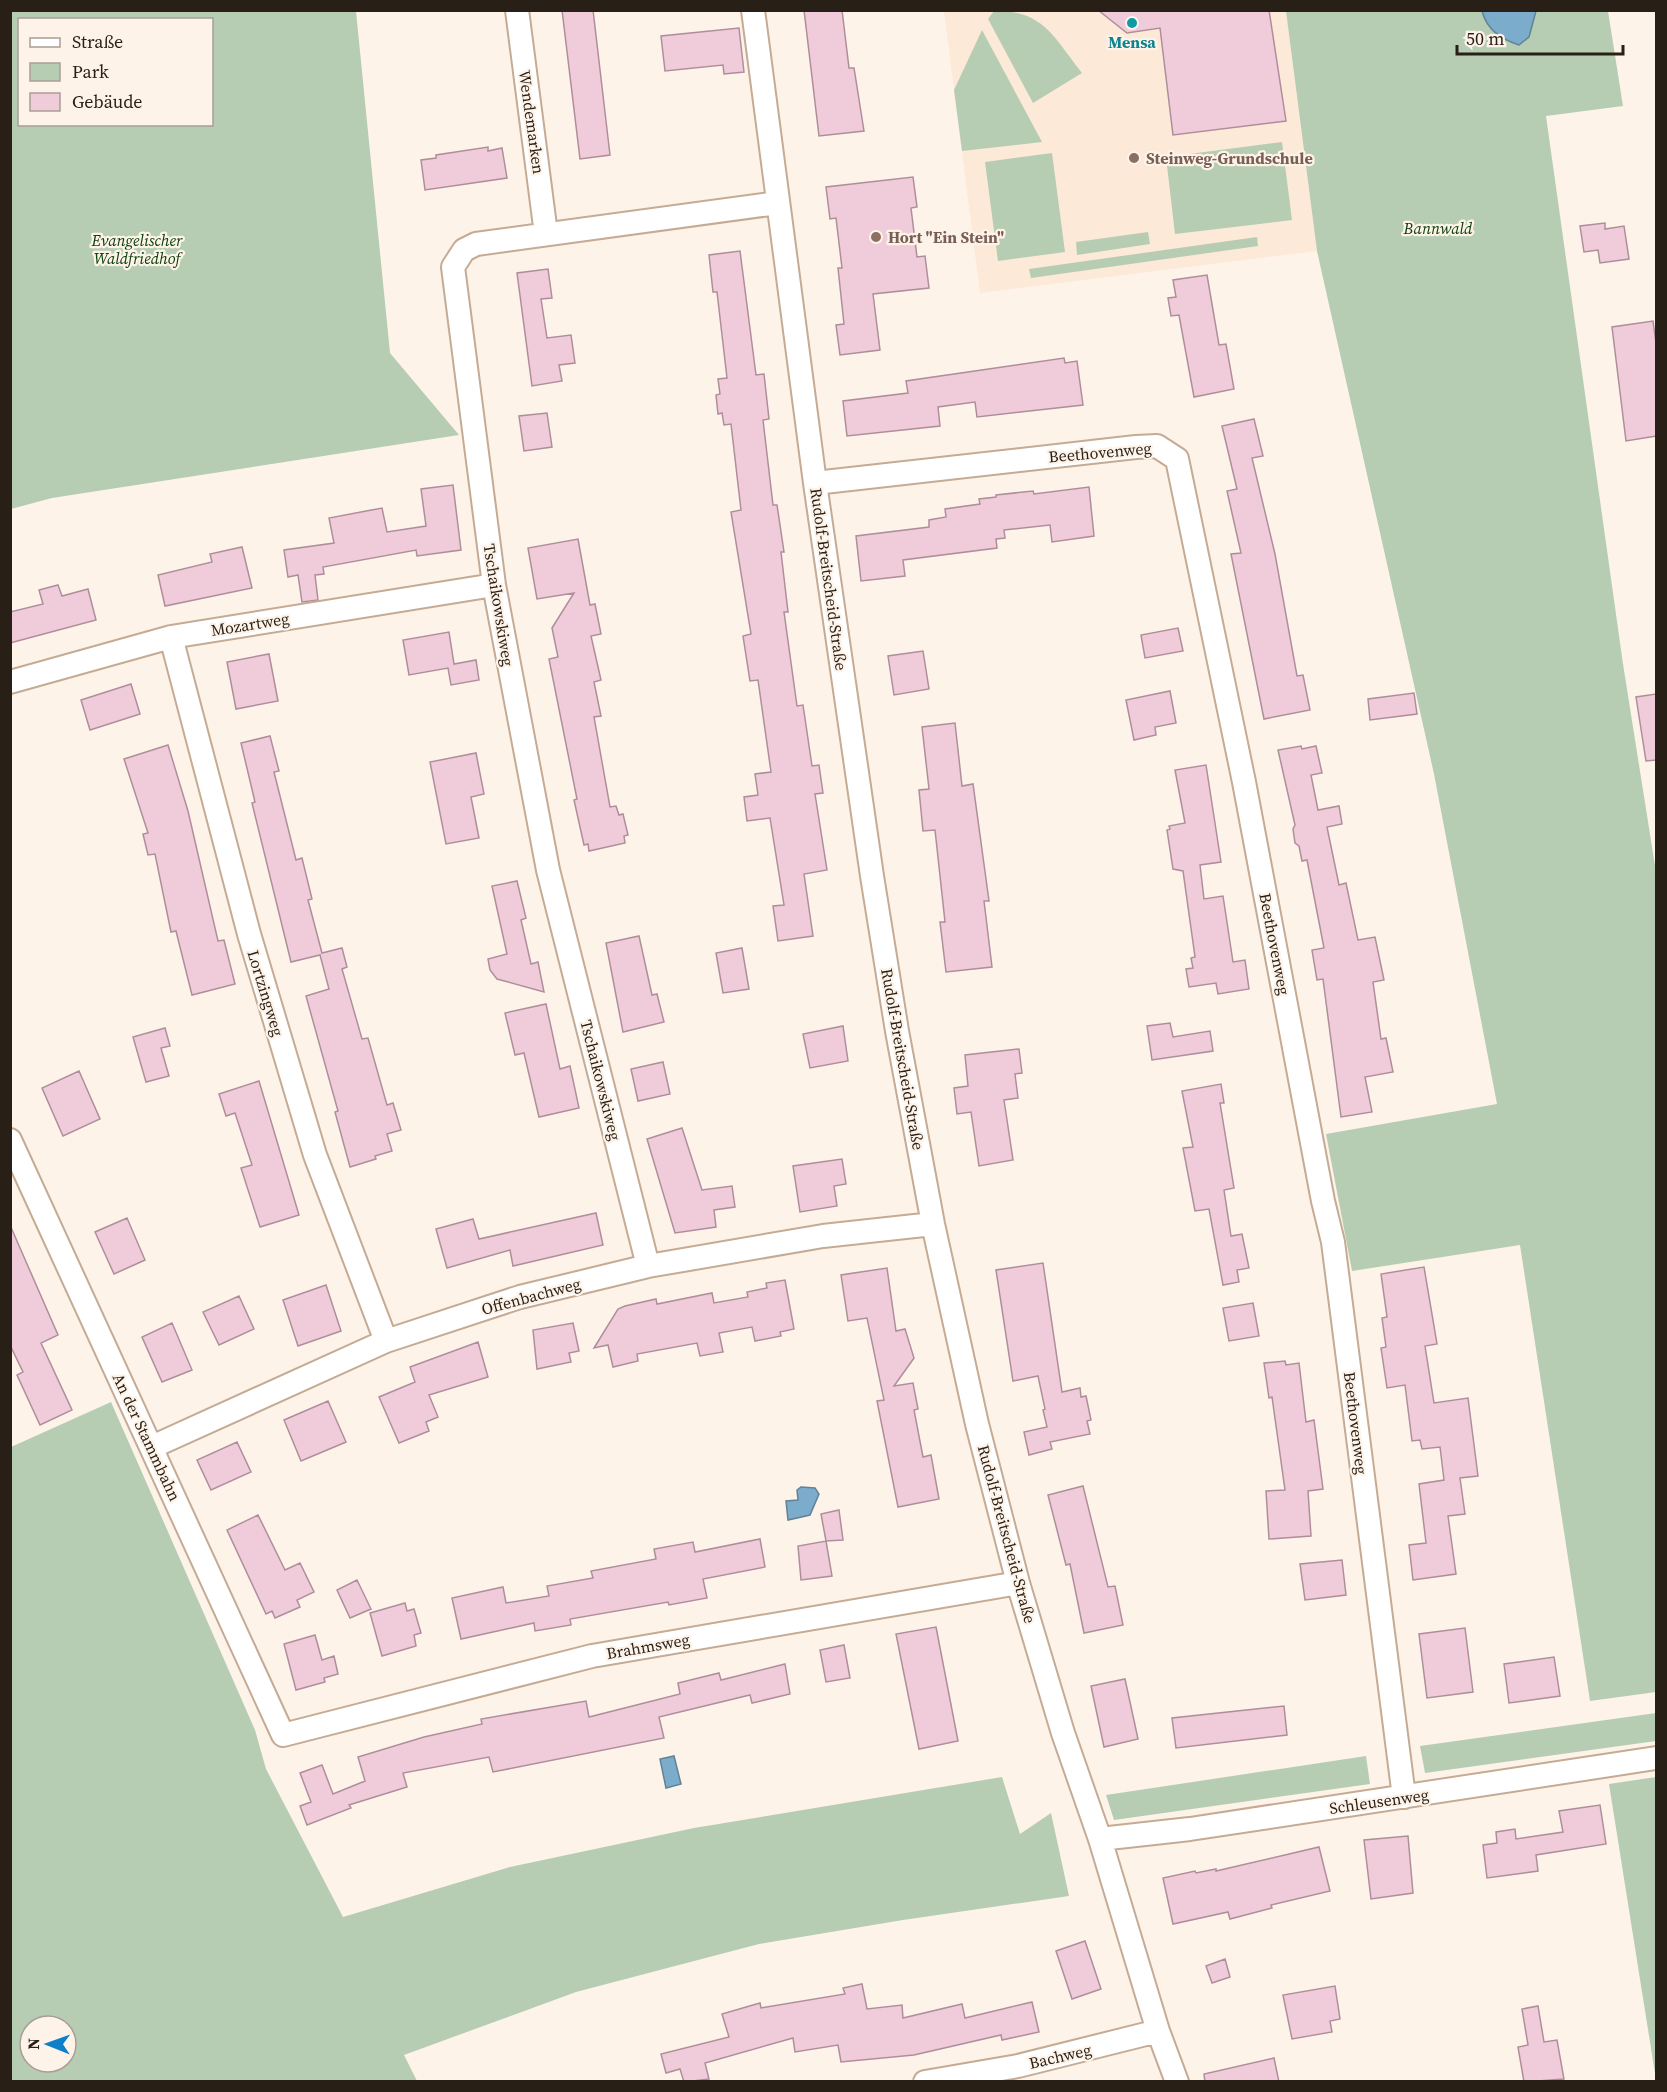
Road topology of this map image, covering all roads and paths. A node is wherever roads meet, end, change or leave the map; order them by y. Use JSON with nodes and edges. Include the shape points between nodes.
{"nodes":[{"id":1,"x":517,"y":10,"type":"edge"},
{"id":2,"x":753,"y":10,"type":"edge"},
{"id":3,"x":777,"y":203,"type":"junction"},
{"id":4,"x":546,"y":234,"type":"junction"},
{"id":5,"x":815,"y":483,"type":"junction"},
{"id":6,"x":494,"y":585,"type":"junction"},
{"id":7,"x":171,"y":637,"type":"junction"},
{"id":8,"x":10,"y":682,"type":"edge"},
{"id":9,"x":10,"y":1140,"type":"edge"},
{"id":10,"x":933,"y":1224,"type":"junction"},
{"id":11,"x":648,"y":1266,"type":"junction"},
{"id":12,"x":386,"y":1341,"type":"junction"},
{"id":13,"x":152,"y":1447,"type":"junction"},
{"id":14,"x":1018,"y":1583,"type":"junction"},
{"id":15,"x":283,"y":1734,"type":"joint"},
{"id":16,"x":1656,"y":1758,"type":"edge"},
{"id":17,"x":1404,"y":1797,"type":"junction"},
{"id":18,"x":1100,"y":1839,"type":"junction"},
{"id":19,"x":1158,"y":2031,"type":"junction"},
{"id":20,"x":925,"y":2082,"type":"edge"},
{"id":21,"x":1177,"y":2082,"type":"edge"}],
"edges":[{"from":1,"to":4,"type":"street","name":"Wendemarken"},
{"from":2,"to":3,"type":"street","name":"Rudolf-Breitscheid-Straße"},
{"from":3,"to":4,"type":"street","name":"Tschaikowskiweg"},
{"from":3,"to":5,"type":"street","name":"Rudolf-Breitscheid-Straße"},
{"from":4,"to":6,"type":"street","name":"Tschaikowskiweg","via":[[476,244],[465,250],[453,267]]},
{"from":5,"to":10,"type":"street","name":"Rudolf-Breitscheid-Straße","via":[[893,1009]]},
{"from":5,"to":17,"type":"street","name":"Beethovenweg","via":[[1136,447],[1157,446],[1177,459],[1333,1242]]},
{"from":6,"to":7,"type":"street","name":"Mozartweg"},
{"from":6,"to":11,"type":"street","name":"Tschaikowskiweg","via":[[548,870]]},
{"from":7,"to":8,"type":"street","name":"Mozartweg"},
{"from":7,"to":12,"type":"street","name":"Lortzingweg","via":[[249,934],[315,1155]]},
{"from":9,"to":13,"type":"street","name":"An der Stammbahn"},
{"from":10,"to":11,"type":"street","name":"Offenbachweg","via":[[823,1236]]},
{"from":10,"to":14,"type":"street","name":"Rudolf-Breitscheid-Straße","via":[[977,1424]]},
{"from":11,"to":12,"type":"street","name":"Offenbachweg","via":[[520,1297]]},
{"from":12,"to":13,"type":"street","name":"Offenbachweg"},
{"from":13,"to":15,"type":"street","name":"An der Stammbahn"},
{"from":14,"to":15,"type":"street","name":"Brahmsweg","via":[[592,1656]]},
{"from":14,"to":18,"type":"street","name":"Rudolf-Breitscheid-Straße"},
{"from":16,"to":17,"type":"street","name":"Schleusenweg"},
{"from":17,"to":18,"type":"street","name":"Schleusenweg"},
{"from":18,"to":19,"type":"street","name":"Rudolf-Breitscheid-Straße"},
{"from":19,"to":20,"type":"street","name":"Bachweg","via":[[1018,2066]]},
{"from":19,"to":21,"type":"street","name":"Rudolf-Breitscheid-Straße"}]}
